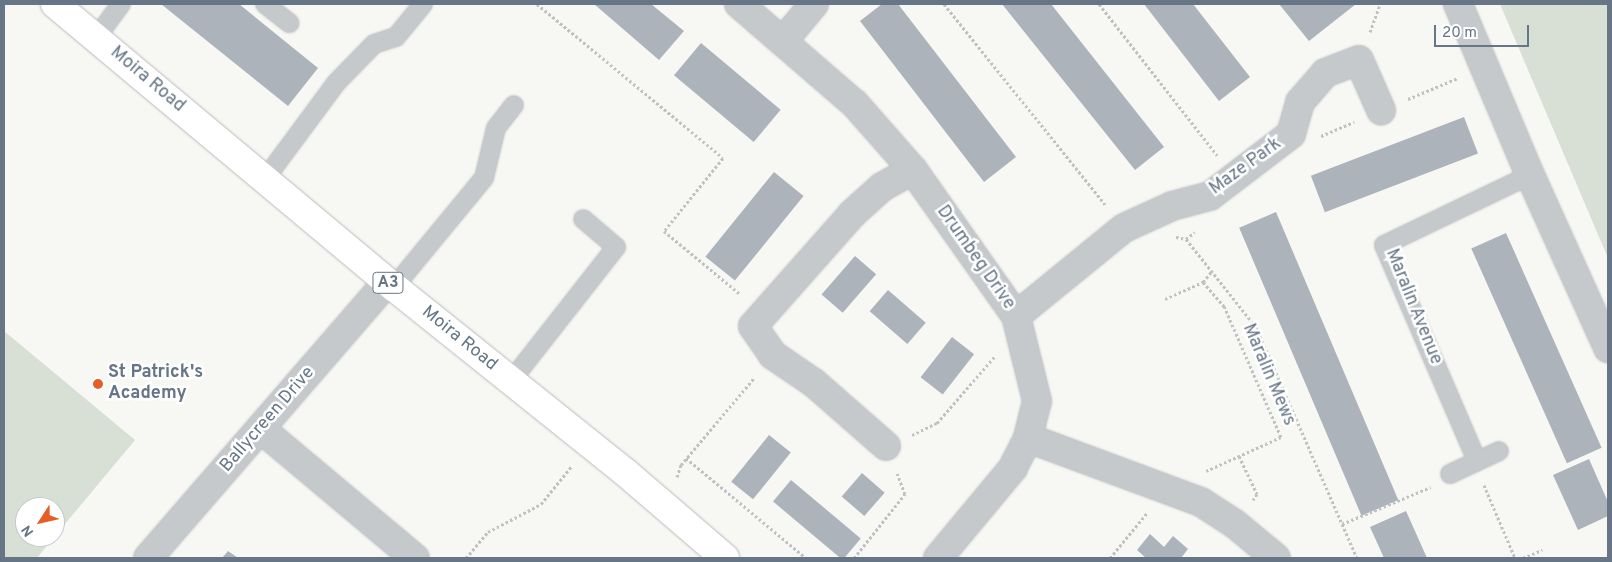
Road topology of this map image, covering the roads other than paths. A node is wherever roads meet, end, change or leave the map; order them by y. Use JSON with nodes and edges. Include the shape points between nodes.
{"nodes":[{"id":1,"x":55,"y":4,"type":"edge"},
{"id":2,"x":121,"y":4,"type":"edge"},
{"id":3,"x":265,"y":4,"type":"edge"},
{"id":4,"x":424,"y":4,"type":"edge"},
{"id":5,"x":739,"y":4,"type":"edge"},
{"id":6,"x":814,"y":4,"type":"edge"},
{"id":7,"x":1458,"y":4,"type":"edge"},
{"id":8,"x":290,"y":23,"type":"dead end"},
{"id":9,"x":96,"y":38,"type":"junction"},
{"id":10,"x":784,"y":40,"type":"junction"},
{"id":11,"x":514,"y":106,"type":"dead end"},
{"id":12,"x":1381,"y":110,"type":"dead end"},
{"id":13,"x":913,"y":170,"type":"junction"},
{"id":14,"x":1530,"y":175,"type":"junction"},
{"id":15,"x":264,"y":179,"type":"junction"},
{"id":16,"x":583,"y":219,"type":"dead end"},
{"id":17,"x":391,"y":284,"type":"junction"},
{"id":18,"x":1019,"y":327,"type":"junction"},
{"id":19,"x":1608,"y":348,"type":"edge"},
{"id":20,"x":511,"y":381,"type":"junction"},
{"id":21,"x":261,"y":429,"type":"junction"},
{"id":22,"x":1028,"y":438,"type":"junction"},
{"id":23,"x":886,"y":446,"type":"road end"},
{"id":24,"x":1499,"y":451,"type":"dead end"},
{"id":25,"x":1477,"y":461,"type":"junction"},
{"id":26,"x":1450,"y":474,"type":"dead end"},
{"id":27,"x":148,"y":558,"type":"edge"},
{"id":28,"x":415,"y":558,"type":"edge"},
{"id":29,"x":725,"y":558,"type":"edge"},
{"id":30,"x":938,"y":558,"type":"edge"},
{"id":31,"x":1276,"y":558,"type":"edge"}],
"edges":[{"from":1,"to":9,"type":"highway","name":"Moira Road","number":"A3"},
{"from":2,"to":9,"type":"lane"},
{"from":3,"to":8,"type":"lane"},
{"from":4,"to":15,"type":"lane","via":[[396,37],[374,44],[336,83]]},
{"from":5,"to":10,"type":"street","name":"Drumbeg Drive"},
{"from":6,"to":10,"type":"street"},
{"from":7,"to":14,"type":"street"},
{"from":9,"to":15,"type":"highway","name":"Moira Road","number":"A3"},
{"from":10,"to":13,"type":"street","name":"Drumbeg Drive","via":[[855,104]]},
{"from":11,"to":17,"type":"lane","via":[[496,128],[484,178]]},
{"from":12,"to":18,"type":"street","name":"Maze Park","via":[[1359,60],[1325,73],[1300,102],[1291,134],[1210,196],[1172,206],[1124,228]]},
{"from":13,"to":18,"type":"street","name":"Drumbeg Drive"},
{"from":13,"to":23,"type":"street","via":[[882,187],[852,214],[753,326],[773,355],[814,383]]},
{"from":14,"to":19,"type":"street"},
{"from":14,"to":25,"type":"lane","name":"Maralin Avenue","via":[[1384,245]]},
{"from":15,"to":17,"type":"highway","name":"Moira Road","number":"A3"},
{"from":16,"to":20,"type":"lane","via":[[616,247]]},
{"from":17,"to":20,"type":"highway","name":"Moira Road","number":"A3"},
{"from":17,"to":21,"type":"street","name":"Ballycreen Drive"},
{"from":18,"to":22,"type":"street","name":"Drumbeg Drive","via":[[1038,401]]},
{"from":20,"to":29,"type":"highway","name":"Moira Road","number":"A3"},
{"from":21,"to":27,"type":"street","name":"Ballycreen Drive"},
{"from":21,"to":28,"type":"street"},
{"from":22,"to":30,"type":"street","name":"Drumbeg Drive","via":[[1013,468]]},
{"from":22,"to":31,"type":"street","via":[[1201,502],[1235,524]]},
{"from":24,"to":25,"type":"lane"},
{"from":25,"to":26,"type":"lane"}]}
